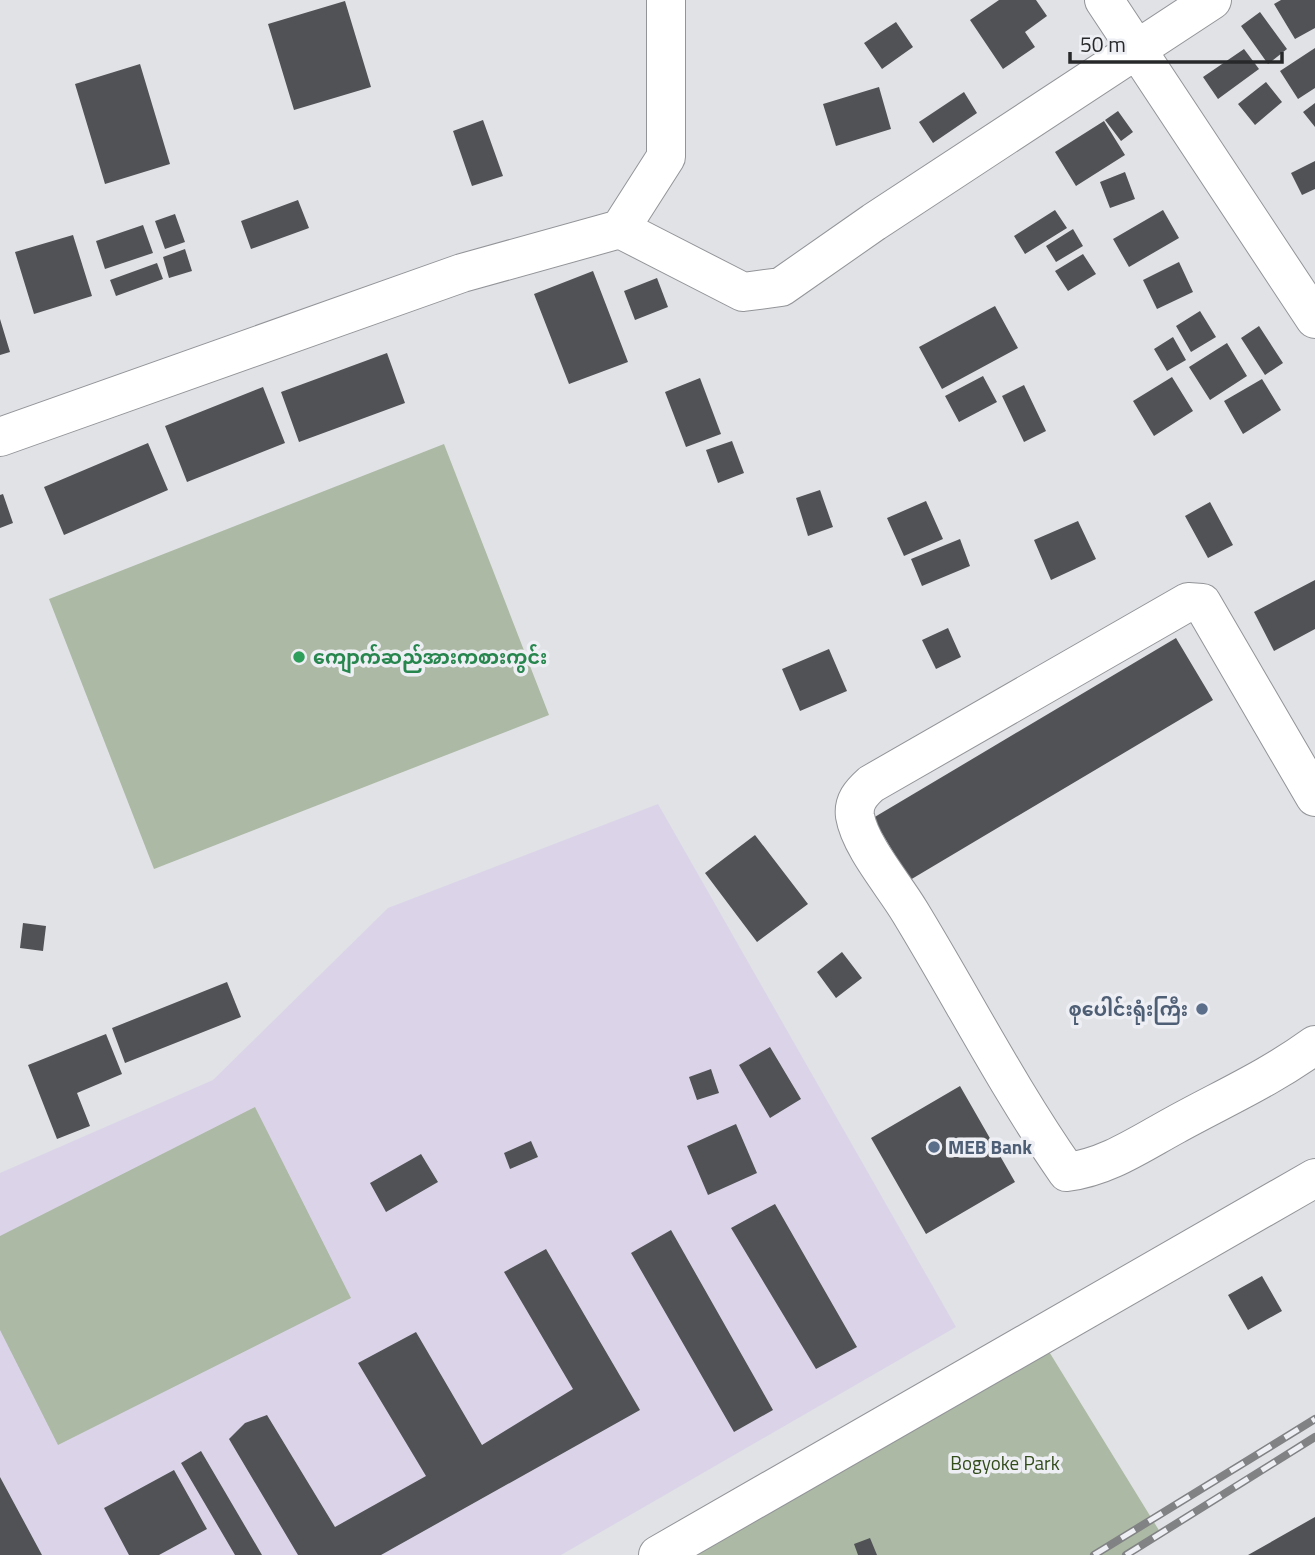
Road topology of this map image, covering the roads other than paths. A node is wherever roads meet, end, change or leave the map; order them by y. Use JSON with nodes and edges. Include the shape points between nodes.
{"nodes":[{"id":1,"x":666,"y":0,"type":"edge"},
{"id":2,"x":1104,"y":0,"type":"edge"},
{"id":3,"x":1212,"y":0,"type":"edge"},
{"id":4,"x":1136,"y":51,"type":"junction"},
{"id":5,"x":620,"y":229,"type":"junction"},
{"id":6,"x":1315,"y":319,"type":"edge"},
{"id":7,"x":0,"y":436,"type":"edge"},
{"id":8,"x":1315,"y":797,"type":"edge"},
{"id":9,"x":1315,"y":1045,"type":"edge"},
{"id":10,"x":1315,"y":1178,"type":"edge"},
{"id":11,"x":658,"y":1555,"type":"edge"}],
"edges":[{"from":1,"to":5,"type":"street","via":[[666,158]]},
{"from":2,"to":4,"type":"street"},
{"from":3,"to":4,"type":"street"},
{"from":4,"to":5,"type":"street","via":[[781,288],[743,292]]},
{"from":4,"to":6,"type":"street"},
{"from":5,"to":7,"type":"street","via":[[462,273]]},
{"from":8,"to":9,"type":"street","via":[[1202,603],[1188,602],[871,784],[859,795],[854,813],[859,831],[1028,1117],[1067,1172],[1129,1151],[1272,1076]]},
{"from":10,"to":11,"type":"street"}]}
